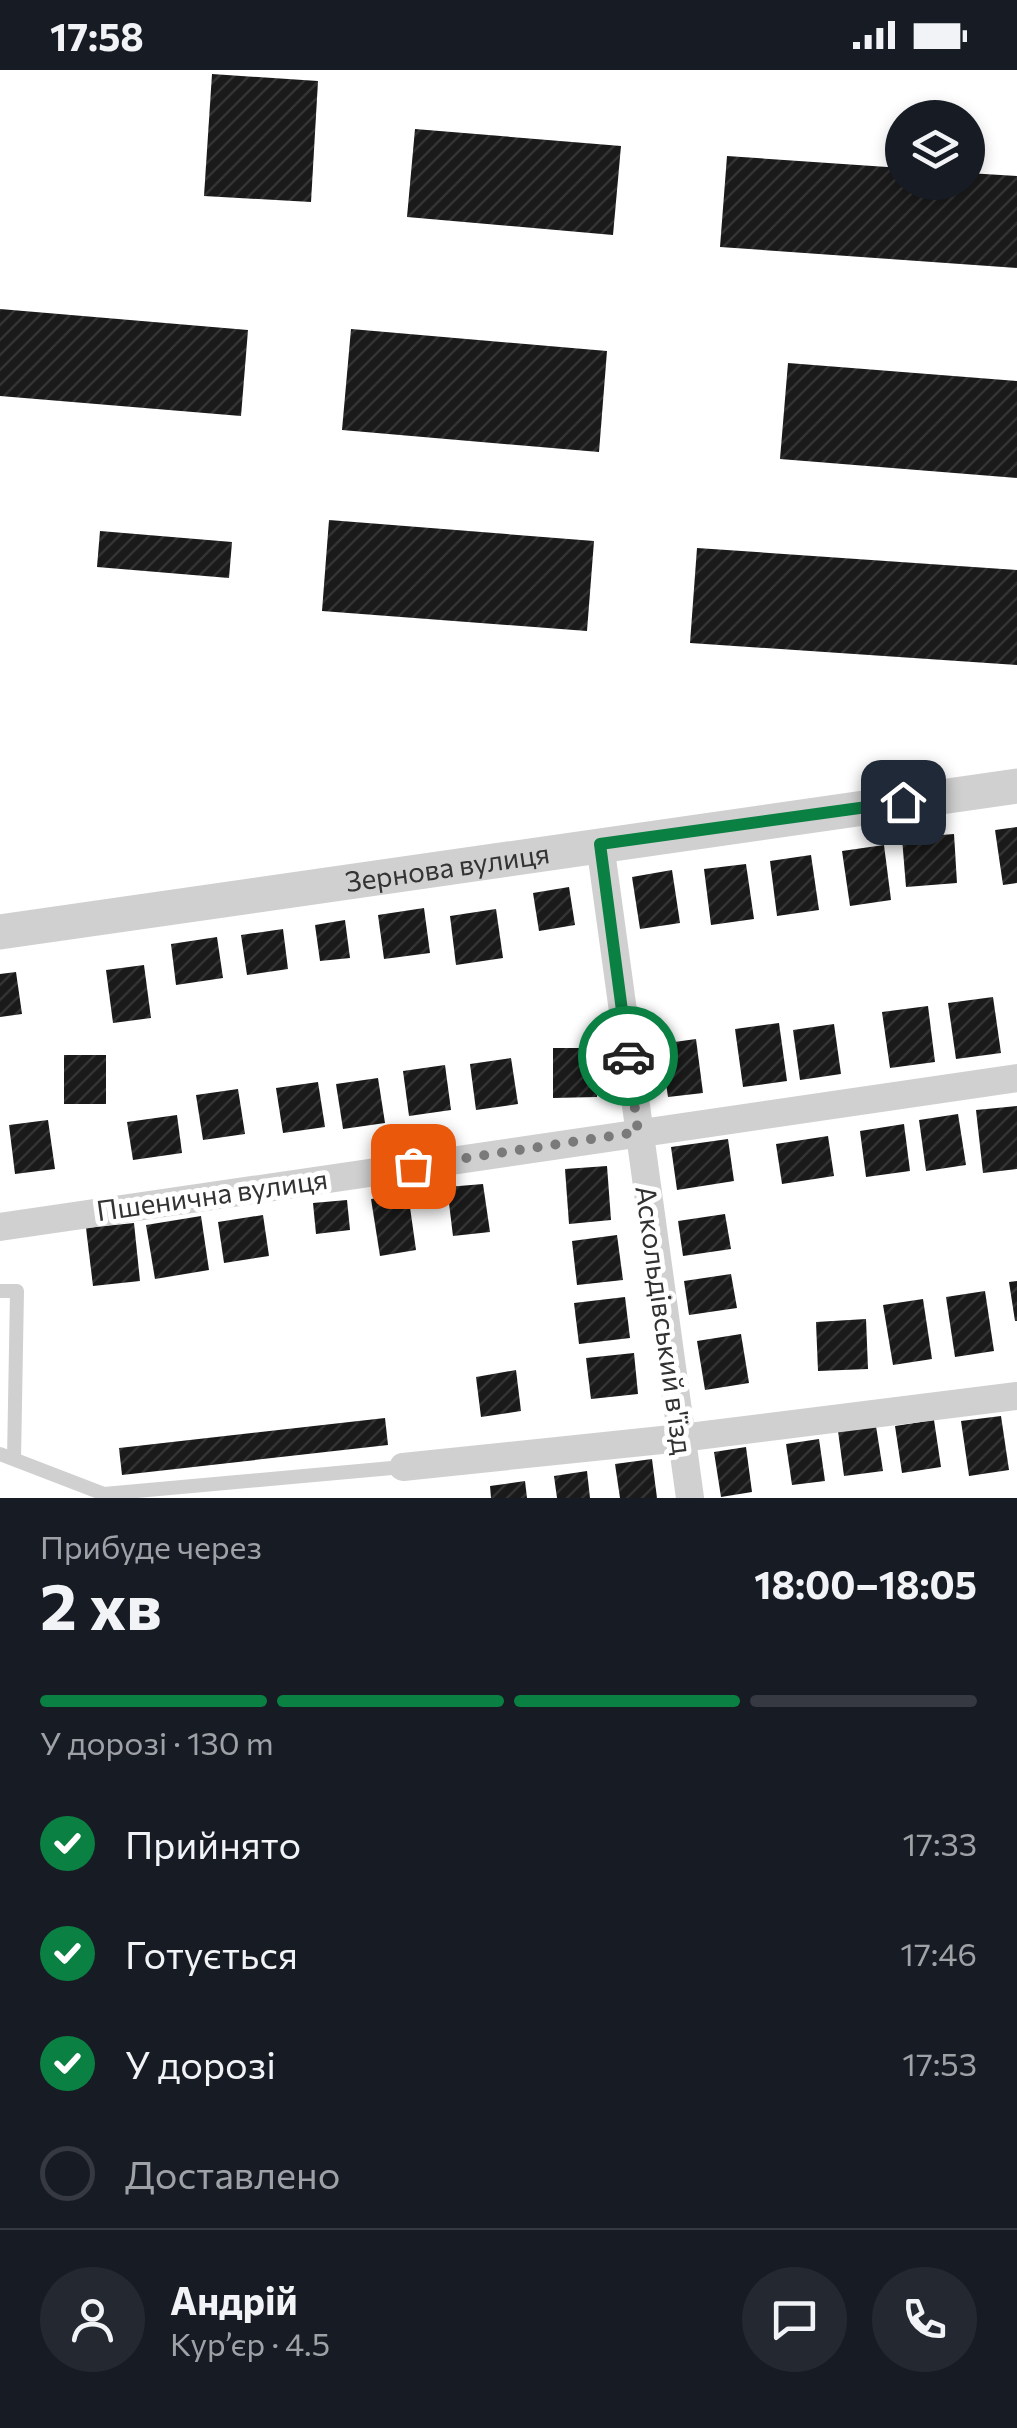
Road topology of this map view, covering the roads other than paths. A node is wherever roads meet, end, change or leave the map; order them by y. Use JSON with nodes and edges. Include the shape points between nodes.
{"nodes":[{"id":1,"x":1017,"y":786,"type":"edge"},
{"id":2,"x":600,"y":844,"type":"junction"},
{"id":3,"x":0,"y":932,"type":"edge"},
{"id":4,"x":1017,"y":1078,"type":"edge"},
{"id":5,"x":638,"y":1132,"type":"junction"},
{"id":6,"x":0,"y":1226,"type":"edge"},
{"id":7,"x":0,"y":1291,"type":"edge"},
{"id":8,"x":1017,"y":1396,"type":"edge"},
{"id":9,"x":681,"y":1438,"type":"junction"},
{"id":10,"x":7,"y":1457,"type":"edge"},
{"id":11,"x":404,"y":1467,"type":"joint"},
{"id":12,"x":690,"y":1498,"type":"edge"}],
"edges":[{"from":1,"to":2,"type":"street","name":"Зернова вулиця"},
{"from":2,"to":3,"type":"street","name":"Зернова вулиця"},
{"from":2,"to":5,"type":"street","name":"Аскольдівський в'їзд"},
{"from":4,"to":5,"type":"street","name":"Пшенична вулиця"},
{"from":5,"to":6,"type":"street","name":"Пшенична вулиця"},
{"from":5,"to":9,"type":"street","name":"Аскольдівський в'їзд"},
{"from":7,"to":10,"type":"lane","via":[[16,1291]]},
{"from":8,"to":9,"type":"street"},
{"from":9,"to":11,"type":"street"},
{"from":9,"to":12,"type":"street","name":"Аскольдівський в'їзд"},
{"from":10,"to":11,"type":"lane","via":[[104,1494]]}]}
